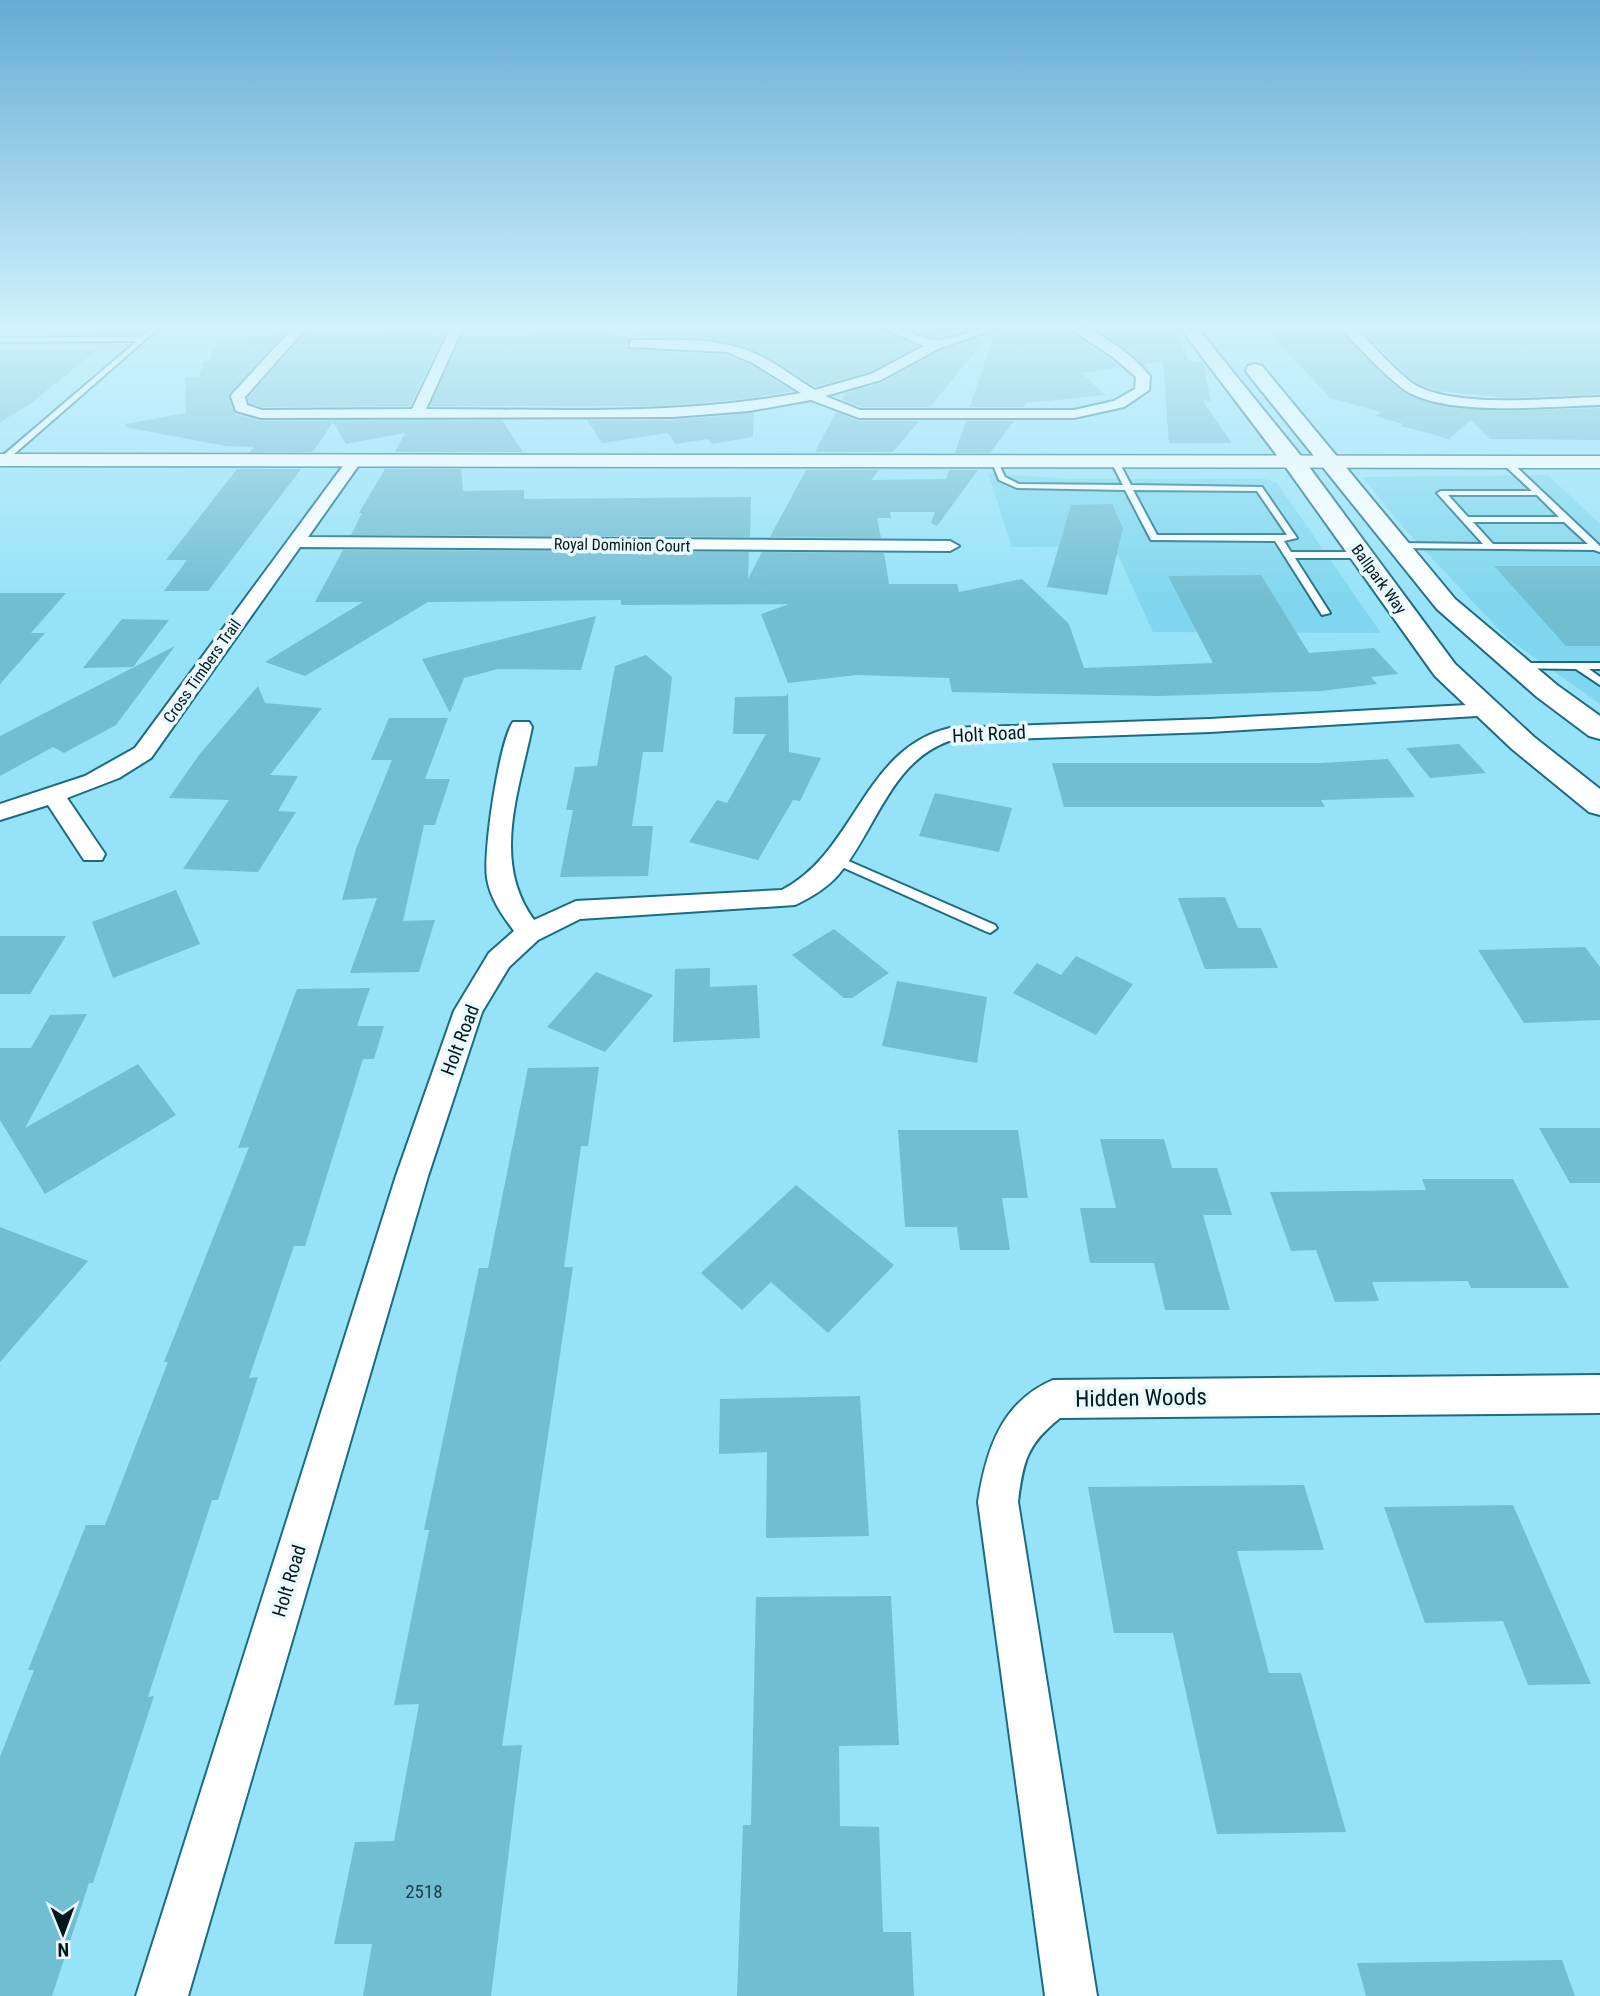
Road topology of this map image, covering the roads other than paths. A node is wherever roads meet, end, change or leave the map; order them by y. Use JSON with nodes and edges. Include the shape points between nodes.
{"nodes":[{"id":1,"x":51,"y":418,"type":"edge"},
{"id":2,"x":1259,"y":418,"type":"edge"},
{"id":3,"x":1294,"y":418,"type":"edge"},
{"id":4,"x":1,"y":460,"type":"edge"},
{"id":5,"x":1293,"y":461,"type":"junction"},
{"id":6,"x":1329,"y":461,"type":"junction"},
{"id":7,"x":994,"y":462,"type":"junction"},
{"id":8,"x":1115,"y":462,"type":"junction"},
{"id":9,"x":1506,"y":462,"type":"junction"},
{"id":10,"x":353,"y":463,"type":"junction"},
{"id":11,"x":1600,"y":463,"type":"edge"},
{"id":12,"x":1129,"y":490,"type":"junction"},
{"id":13,"x":1539,"y":493,"type":"junction"},
{"id":14,"x":1567,"y":519,"type":"junction"},
{"id":15,"x":1466,"y":520,"type":"junction"},
{"id":16,"x":1278,"y":538,"type":"junction"},
{"id":17,"x":294,"y":542,"type":"junction"},
{"id":18,"x":950,"y":546,"type":"dead end"},
{"id":19,"x":1398,"y":546,"type":"junction"},
{"id":20,"x":1490,"y":546,"type":"junction"},
{"id":21,"x":1598,"y":549,"type":"edge"},
{"id":22,"x":1289,"y":555,"type":"junction"},
{"id":23,"x":1361,"y":555,"type":"junction"},
{"id":24,"x":1325,"y":613,"type":"dead end"},
{"id":25,"x":1517,"y":666,"type":"junction"},
{"id":26,"x":1578,"y":666,"type":"junction"},
{"id":27,"x":1600,"y":666,"type":"edge"},
{"id":28,"x":1600,"y":682,"type":"edge"},
{"id":29,"x":1485,"y":710,"type":"junction"},
{"id":30,"x":521,"y":727,"type":"dead end"},
{"id":31,"x":1600,"y":730,"type":"edge"},
{"id":32,"x":52,"y":794,"type":"junction"},
{"id":33,"x":1600,"y":805,"type":"edge"},
{"id":34,"x":0,"y":812,"type":"edge"},
{"id":35,"x":93,"y":854,"type":"dead end"},
{"id":36,"x":837,"y":860,"type":"junction"},
{"id":37,"x":990,"y":928,"type":"dead end"},
{"id":38,"x":529,"y":933,"type":"junction"},
{"id":39,"x":1600,"y":1394,"type":"edge"},
{"id":40,"x":162,"y":1996,"type":"edge"},
{"id":41,"x":1071,"y":1996,"type":"edge"}],
"edges":[{"from":1,"to":4,"type":"lane"},
{"from":2,"to":5,"type":"main road","name":"Ballpark Way"},
{"from":3,"to":6,"type":"main road","name":"Ballpark Way"},
{"from":4,"to":10,"type":"street"},
{"from":5,"to":6,"type":"street"},
{"from":5,"to":8,"type":"street"},
{"from":5,"to":23,"type":"main road","name":"Ballpark Way"},
{"from":6,"to":9,"type":"street"},
{"from":6,"to":19,"type":"main road","name":"Ballpark Way"},
{"from":7,"to":8,"type":"street"},
{"from":7,"to":10,"type":"street"},
{"from":7,"to":12,"type":"lane","via":[[1002,478],[1017,486]]},
{"from":8,"to":12,"type":"lane"},
{"from":9,"to":11,"type":"street"},
{"from":9,"to":13,"type":"lane"},
{"from":10,"to":17,"type":"street","name":"Cross Timbers Trail"},
{"from":12,"to":16,"type":"lane","via":[[1154,538]]},
{"from":12,"to":16,"type":"lane","via":[[1259,489],[1293,538]]},
{"from":13,"to":14,"type":"lane"},
{"from":13,"to":15,"type":"lane","via":[[1441,494]]},
{"from":14,"to":15,"type":"lane"},
{"from":14,"to":21,"type":"lane"},
{"from":15,"to":20,"type":"lane"},
{"from":16,"to":22,"type":"lane"},
{"from":17,"to":18,"type":"street","name":"Royal Dominion Court"},
{"from":17,"to":32,"type":"street","name":"Cross Timbers Trail","via":[[144,753],[127,765]]},
{"from":19,"to":20,"type":"lane"},
{"from":19,"to":25,"type":"main road","name":"Ballpark Way","via":[[1446,604]]},
{"from":20,"to":21,"type":"lane"},
{"from":22,"to":23,"type":"lane"},
{"from":22,"to":24,"type":"lane"},
{"from":23,"to":29,"type":"main road","name":"Ballpark Way","via":[[1445,670]]},
{"from":25,"to":26,"type":"lane"},
{"from":25,"to":31,"type":"main road","name":"Ballpark Way"},
{"from":26,"to":27,"type":"lane"},
{"from":26,"to":28,"type":"lane"},
{"from":29,"to":33,"type":"main road","name":"Ballpark Way"},
{"from":29,"to":36,"type":"street","name":"Holt Road","via":[[950,734],[913,752],[883,786]]},
{"from":30,"to":38,"type":"street","via":[[499,842],[499,872],[505,896]]},
{"from":32,"to":34,"type":"street","name":"Cross Timbers Trail"},
{"from":32,"to":35,"type":"street"},
{"from":36,"to":37,"type":"lane"},
{"from":36,"to":38,"type":"street","name":"Holt Road","via":[[817,884],[786,899],[576,909]]},
{"from":38,"to":40,"type":"street","name":"Holt Road","via":[[499,960],[463,1024],[412,1176]]},
{"from":39,"to":41,"type":"street","name":"Hidden Woods","via":[[1053,1399],[1024,1421],[1005,1451],[998,1502]]}]}
